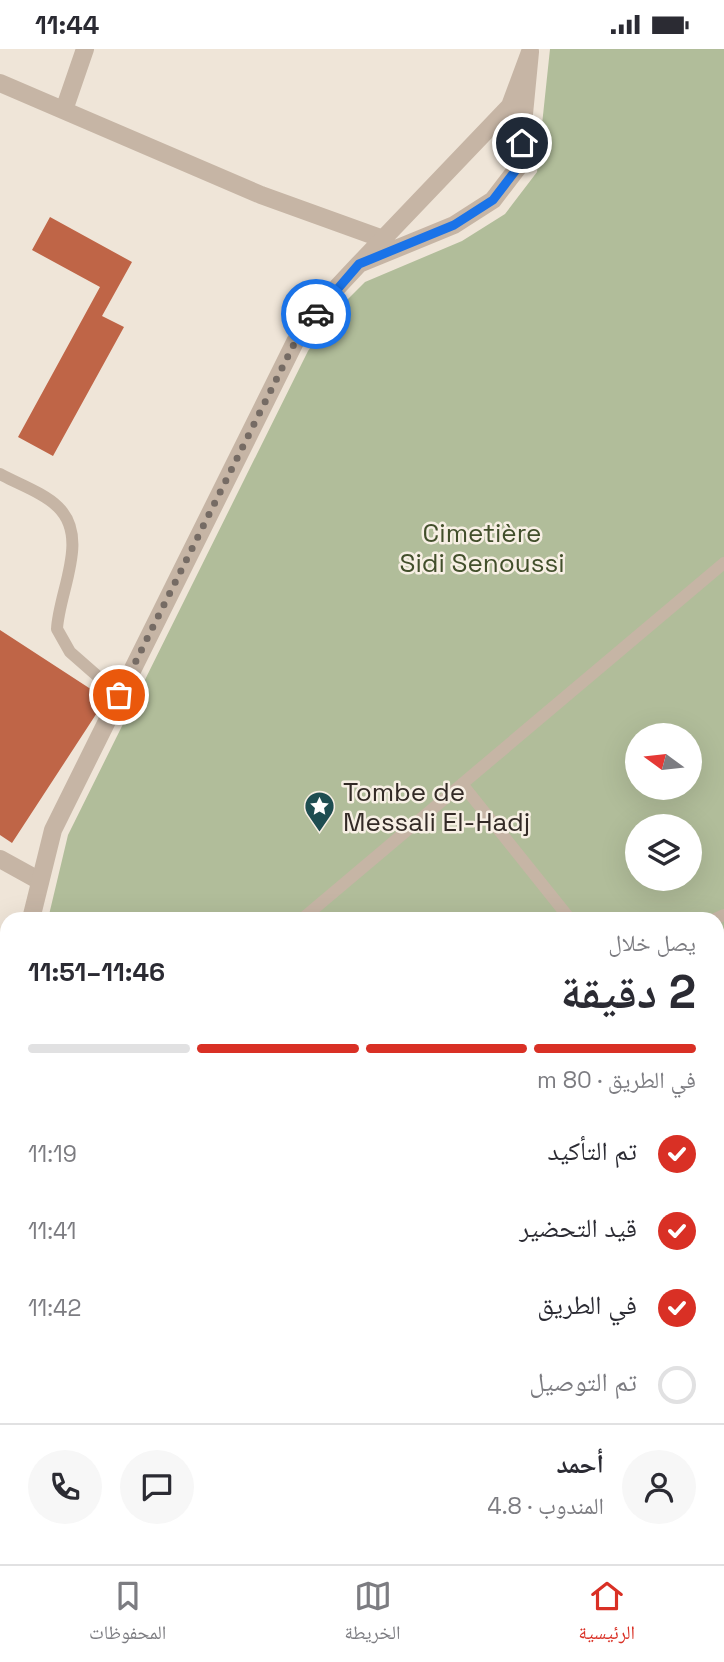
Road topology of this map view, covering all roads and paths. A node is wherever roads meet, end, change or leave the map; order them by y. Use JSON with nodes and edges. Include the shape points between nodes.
{"nodes":[{"id":1,"x":85,"y":49,"type":"edge"},
{"id":2,"x":529,"y":50,"type":"edge"},
{"id":3,"x":0,"y":83,"type":"edge"},
{"id":4,"x":64,"y":110,"type":"junction"},
{"id":5,"x":383,"y":239,"type":"junction"},
{"id":6,"x":359,"y":264,"type":"junction"},
{"id":7,"x":0,"y":474,"type":"edge"},
{"id":8,"x":724,"y":563,"type":"edge"},
{"id":9,"x":119,"y":695,"type":"junction"},
{"id":10,"x":463,"y":784,"type":"junction"},
{"id":11,"x":0,"y":859,"type":"edge"},
{"id":12,"x":40,"y":881,"type":"junction"},
{"id":13,"x":33,"y":912,"type":"edge"},
{"id":14,"x":310,"y":912,"type":"edge"},
{"id":15,"x":564,"y":912,"type":"edge"}],
"edges":[{"from":1,"to":4,"type":"street"},
{"from":2,"to":5,"type":"street","via":[[510,106]]},
{"from":2,"to":6,"type":"street","via":[[519,166],[493,200],[454,225]]},
{"from":3,"to":4,"type":"street"},
{"from":4,"to":5,"type":"street","via":[[261,195]]},
{"from":5,"to":6,"type":"street"},
{"from":6,"to":9,"type":"street","via":[[295,342]]},
{"from":7,"to":9,"type":"lane","via":[[56,505],[67,518],[73,547],[57,629],[70,652]]},
{"from":8,"to":10,"type":"lane"},
{"from":9,"to":12,"type":"street","via":[[53,830]]},
{"from":10,"to":14,"type":"lane"},
{"from":10,"to":15,"type":"lane"},
{"from":11,"to":12,"type":"street"},
{"from":12,"to":13,"type":"street"}]}
